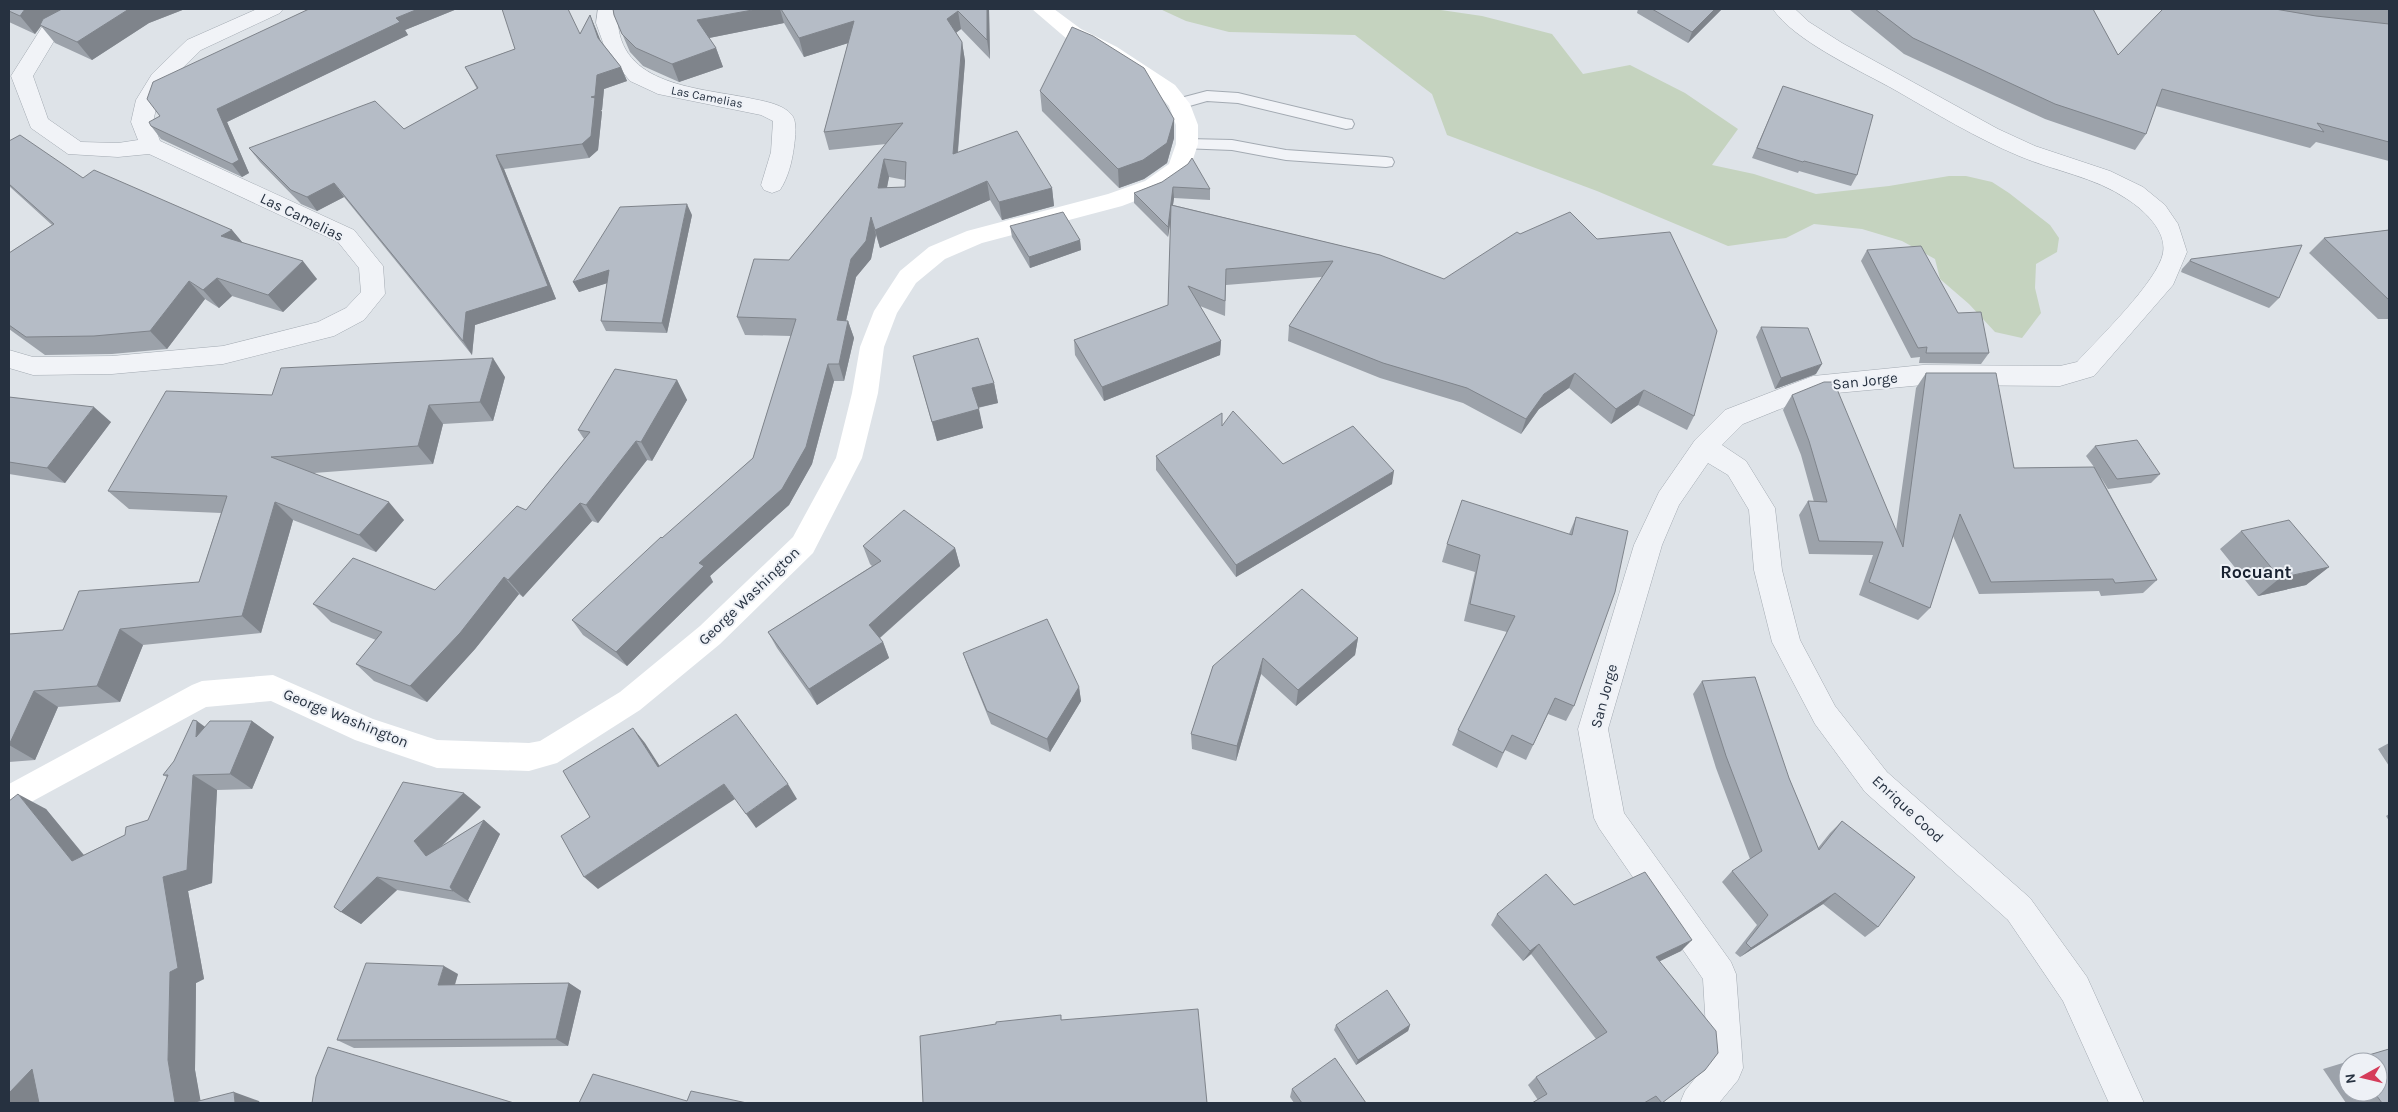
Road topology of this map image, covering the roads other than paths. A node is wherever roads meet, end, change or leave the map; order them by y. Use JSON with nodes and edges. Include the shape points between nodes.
{"nodes":[{"id":1,"x":90,"y":9,"type":"edge"},
{"id":2,"x":274,"y":9,"type":"edge"},
{"id":3,"x":608,"y":9,"type":"edge"},
{"id":4,"x":1042,"y":9,"type":"edge"},
{"id":5,"x":1783,"y":9,"type":"edge"},
{"id":6,"x":1179,"y":104,"type":"junction"},
{"id":7,"x":1346,"y":124,"type":"dead end"},
{"id":8,"x":1187,"y":144,"type":"junction"},
{"id":9,"x":151,"y":146,"type":"junction"},
{"id":10,"x":1386,"y":162,"type":"dead end"},
{"id":11,"x":772,"y":185,"type":"dead end"},
{"id":12,"x":9,"y":359,"type":"edge"},
{"id":13,"x":1704,"y":447,"type":"junction"},
{"id":14,"x":9,"y":800,"type":"edge"},
{"id":15,"x":1697,"y":1103,"type":"edge"},
{"id":16,"x":2127,"y":1103,"type":"edge"}],
"edges":[{"from":1,"to":9,"type":"street","via":[[49,32],[22,76],[39,123],[76,148],[118,150]]},
{"from":2,"to":9,"type":"street","via":[[194,45],[159,79],[147,100],[142,122]]},
{"from":3,"to":11,"type":"street","name":"Las Camelias","via":[[606,23],[616,51],[637,76],[658,87],[767,109],[783,118],[786,136]]},
{"from":4,"to":6,"type":"street","name":"George Washington","via":[[1074,34],[1142,72],[1167,90]]},
{"from":5,"to":13,"type":"street","name":"San Jorge","via":[[1835,48],[1990,134],[2027,151],[2102,176],[2134,193],[2158,211],[2170,230],[2175,252],[2165,279],[2085,369],[2060,376],[1923,375],[1813,386],[1734,417]]},
{"from":6,"to":7,"type":"lane","via":[[1207,96],[1238,98]]},
{"from":6,"to":8,"type":"street","name":"George Washington","via":[[1187,125]]},
{"from":8,"to":10,"type":"lane","via":[[1232,145],[1286,155]]},
{"from":8,"to":14,"type":"street","name":"George Washington","via":[[1179,168],[1152,186],[1114,200],[975,237],[937,254],[908,278],[886,311],[872,347],[865,393],[848,458],[803,545],[710,635],[630,702],[546,753],[530,757],[437,754],[366,730],[273,688],[202,694]]},
{"from":9,"to":12,"type":"street","name":"Las Camelias","via":[[346,236],[371,266],[373,294],[355,314],[324,330],[223,355],[112,365],[33,366]]},
{"from":13,"to":15,"type":"street","name":"San Jorge","via":[[1668,500],[1648,545],[1593,729],[1610,818],[1720,974],[1726,1068]]},
{"from":13,"to":16,"type":"street","name":"Enrique Cood","via":[[1738,468],[1762,508],[1768,570],[1786,642],[1825,715],[1876,782],[2019,909],[2075,989]]}]}
